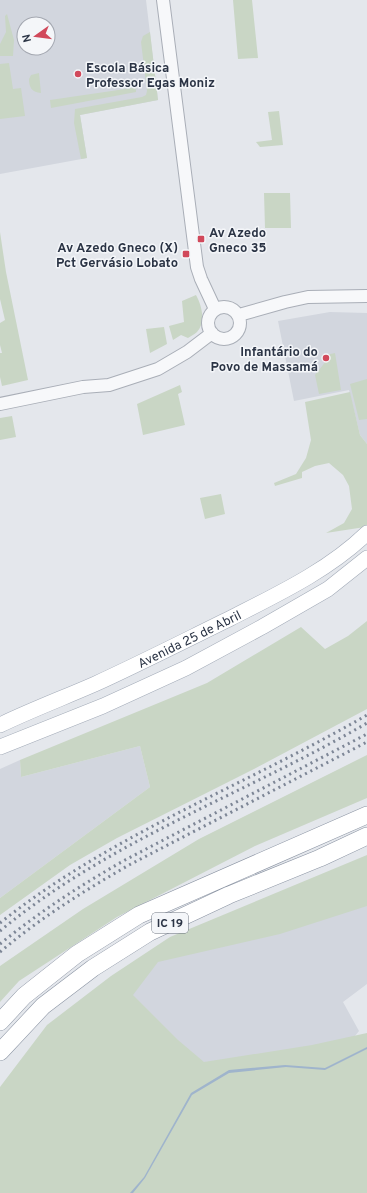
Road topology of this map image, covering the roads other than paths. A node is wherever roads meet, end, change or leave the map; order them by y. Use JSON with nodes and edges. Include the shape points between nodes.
{"nodes":[{"id":1,"x":163,"y":0,"type":"edge"},
{"id":2,"x":367,"y":296,"type":"edge"},
{"id":3,"x":215,"y":309,"type":"junction"},
{"id":4,"x":239,"y":315,"type":"junction"},
{"id":5,"x":212,"y":333,"type":"junction"},
{"id":6,"x":0,"y":404,"type":"edge"},
{"id":7,"x":367,"y":533,"type":"edge"},
{"id":8,"x":367,"y":558,"type":"edge"},
{"id":9,"x":0,"y":725,"type":"edge"},
{"id":10,"x":0,"y":747,"type":"edge"},
{"id":11,"x":367,"y":815,"type":"edge"},
{"id":12,"x":367,"y":836,"type":"edge"},
{"id":13,"x":0,"y":1022,"type":"edge"},
{"id":14,"x":0,"y":1052,"type":"edge"}],
"edges":[{"from":1,"to":3,"type":"street","via":[[197,267]]},
{"from":2,"to":4,"type":"street","via":[[308,297]]},
{"from":3,"to":4,"type":"street","via":[[231,308]]},
{"from":3,"to":5,"type":"street","via":[[208,323]]},
{"from":4,"to":5,"type":"street","via":[[241,326],[236,335],[226,340]]},
{"from":5,"to":6,"type":"street","via":[[187,352],[151,372],[109,385],[83,387]]},
{"from":7,"to":9,"type":"main road","name":"Avenida 25 de Abril","via":[[316,572],[252,608],[107,678]]},
{"from":8,"to":10,"type":"main road","name":"Avenida 25 de Abril","via":[[328,589],[186,668],[103,706]]},
{"from":11,"to":13,"type":"highway","number":"IC 19","via":[[139,915],[77,954],[24,996]]},
{"from":12,"to":14,"type":"highway","number":"IC 19","via":[[150,932],[93,968],[43,1006]]}]}
